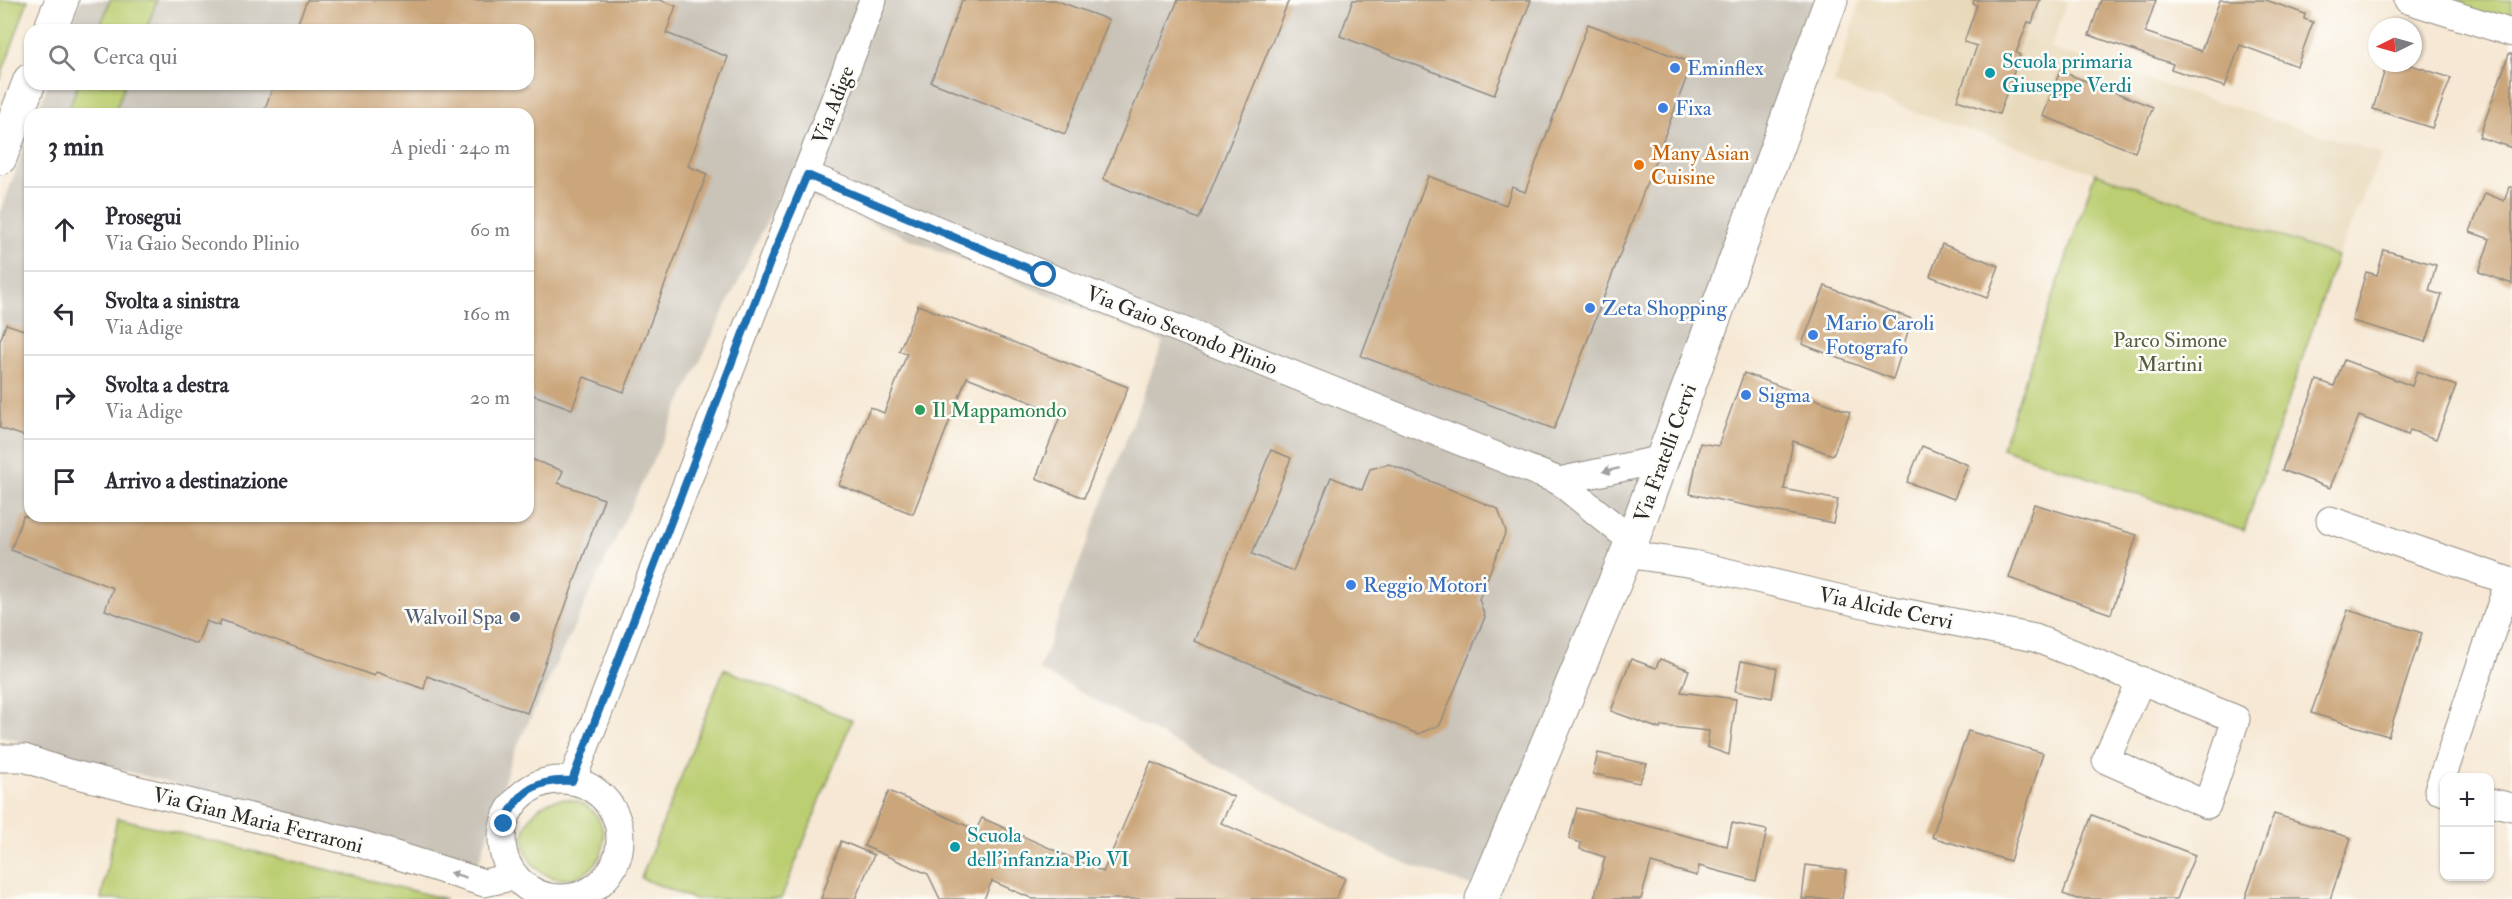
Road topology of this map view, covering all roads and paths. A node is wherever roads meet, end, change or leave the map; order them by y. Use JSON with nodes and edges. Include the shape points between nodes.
{"nodes":[{"id":1,"x":62,"y":0,"type":"edge"},
{"id":2,"x":873,"y":0,"type":"edge"},
{"id":3,"x":1831,"y":0,"type":"edge"},
{"id":4,"x":2408,"y":0,"type":"edge"},
{"id":5,"x":52,"y":24,"type":"edge"},
{"id":6,"x":2512,"y":33,"type":"edge"},
{"id":7,"x":26,"y":90,"type":"edge"},
{"id":8,"x":0,"y":158,"type":"edge"},
{"id":9,"x":807,"y":175,"type":"junction"},
{"id":10,"x":1662,"y":459,"type":"junction"},
{"id":11,"x":1559,"y":481,"type":"junction"},
{"id":12,"x":2330,"y":520,"type":"dead end"},
{"id":13,"x":1629,"y":548,"type":"junction"},
{"id":14,"x":2141,"y":680,"type":"junction"},
{"id":15,"x":0,"y":758,"type":"edge"},
{"id":16,"x":2444,"y":773,"type":"edge"},
{"id":17,"x":572,"y":781,"type":"junction"},
{"id":18,"x":2494,"y":803,"type":"edge"},
{"id":19,"x":2512,"y":807,"type":"edge"},
{"id":20,"x":515,"y":876,"type":"junction"},
{"id":21,"x":577,"y":897,"type":"edge"},
{"id":22,"x":1482,"y":899,"type":"edge"}],
"edges":[{"from":1,"to":5,"type":"main road"},
{"from":2,"to":9,"type":"street","name":"Via Adige"},
{"from":3,"to":10,"type":"main road","name":"Via Fratelli Cervi"},
{"from":4,"to":6,"type":"street"},
{"from":7,"to":8,"type":"main road"},
{"from":9,"to":11,"type":"street","name":"Via Gaio Secondo Plinio","via":[[1044,275]]},
{"from":9,"to":17,"type":"street","name":"Via Adige"},
{"from":10,"to":11,"type":"street","one_way":true},
{"from":10,"to":13,"type":"main road","name":"Via Fratelli Cervi"},
{"from":11,"to":13,"type":"street","name":"Via Gaio Secondo Plinio"},
{"from":12,"to":16,"type":"street","via":[[2509,581]]},
{"from":13,"to":14,"type":"street","name":"Via Alcide Cervi","via":[[1872,606],[2035,638]]},
{"from":13,"to":22,"type":"main road","name":"Via Fratelli Cervi"},
{"from":14,"to":14,"type":"street","name":"Via Alcide Cervi","via":[[2236,719],[2207,805],[2106,760]]},
{"from":20,"to":15,"type":"street","name":"Via Gian Maria Ferraroni","one_way":true,"via":[[484,883],[361,844],[65,772],[24,758]]},
{"from":17,"to":20,"type":"street","via":[[536,785],[510,808],[502,842],[505,860]]},
{"from":17,"to":21,"type":"street","via":[[602,797],[615,819],[619,845],[606,877]]},
{"from":18,"to":19,"type":"street"},
{"from":20,"to":21,"type":"street","via":[[543,896]]}]}
